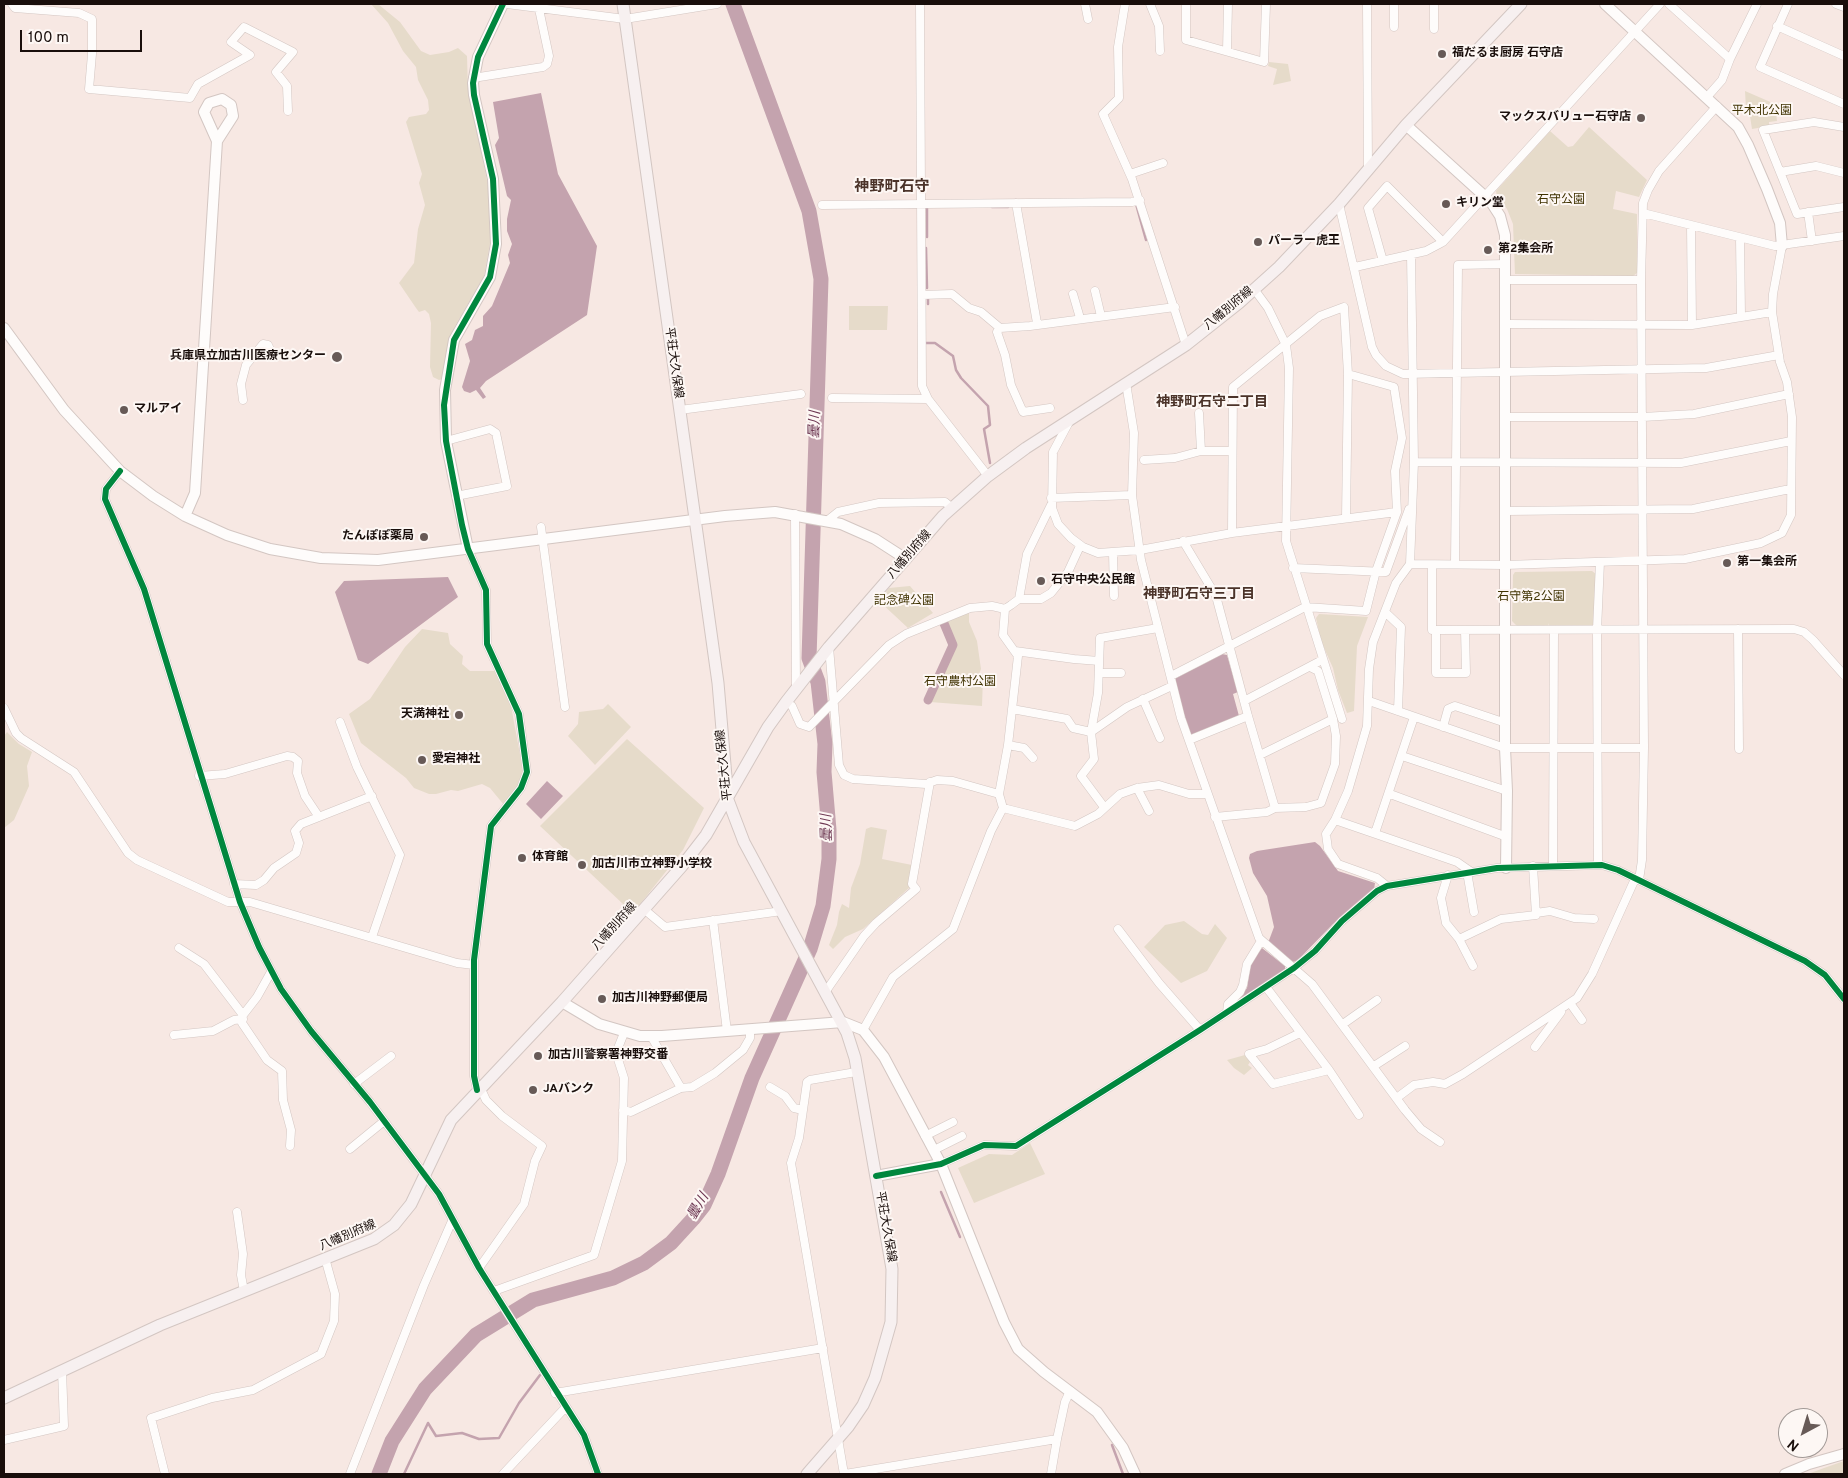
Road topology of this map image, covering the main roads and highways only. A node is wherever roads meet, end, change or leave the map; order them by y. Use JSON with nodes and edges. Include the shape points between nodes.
{"nodes":[{"id":1,"x":623,"y":4,"type":"edge"},
{"id":2,"x":1521,"y":4,"type":"edge"},
{"id":3,"x":728,"y":800,"type":"junction"},
{"id":4,"x":4,"y":1398,"type":"edge"},
{"id":5,"x":807,"y":1474,"type":"edge"}],
"edges":[{"from":1,"to":3,"type":"main road","name":"平荘大久保線","via":[[718,683]]},
{"from":2,"to":3,"type":"main road","name":"八幡別府線","via":[[1406,125],[1339,204],[1254,289],[1186,345],[988,476],[952,508],[829,647],[786,702],[768,727]]},
{"from":3,"to":4,"type":"main road","name":"八幡別府線","via":[[688,859],[645,910],[451,1120],[410,1204],[394,1225],[374,1239],[160,1325]]},
{"from":3,"to":5,"type":"main road","name":"平荘大久保線","via":[[744,842],[843,1022],[855,1058],[892,1269],[891,1322],[875,1378],[863,1405],[838,1440]]}]}
